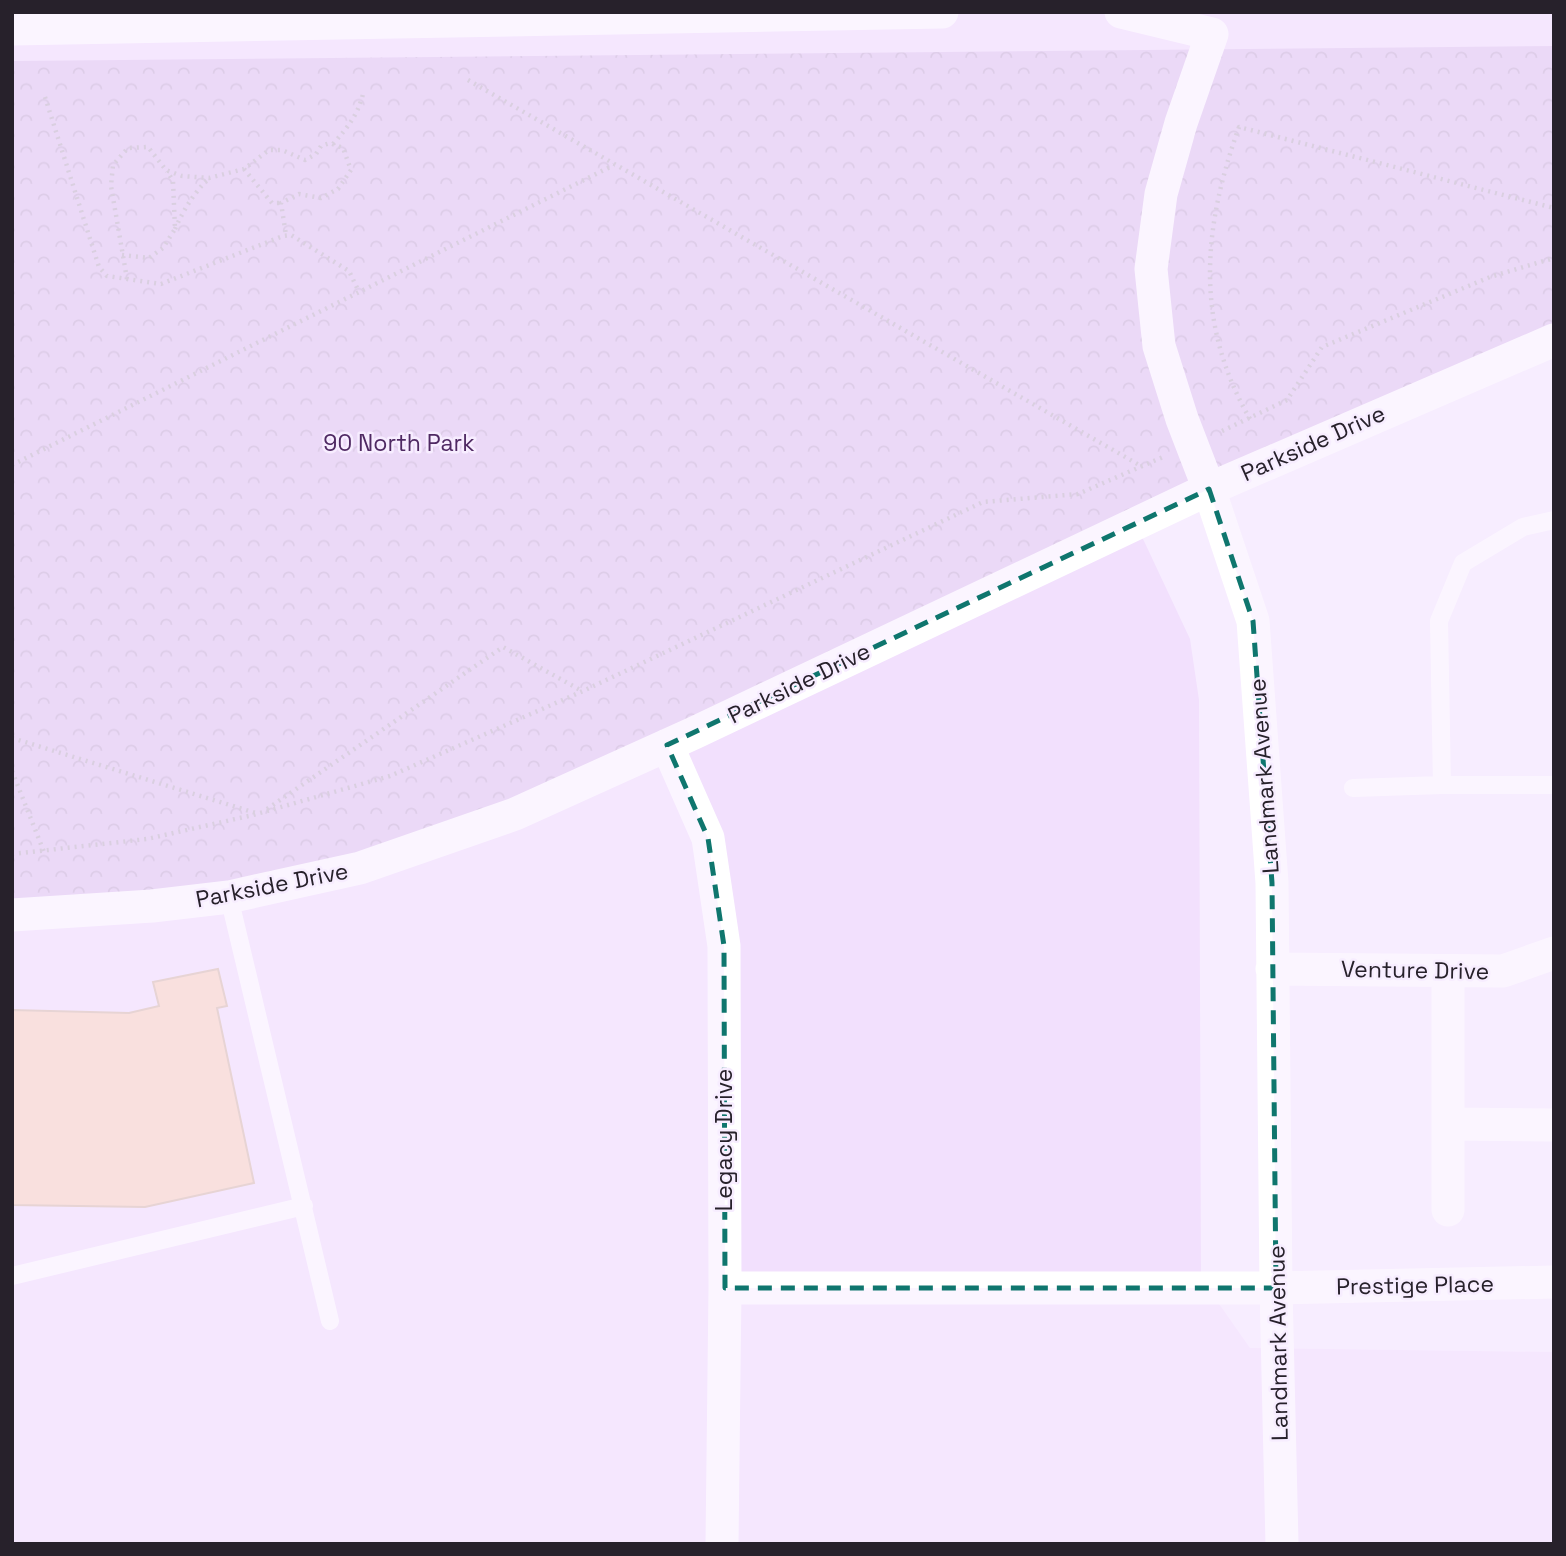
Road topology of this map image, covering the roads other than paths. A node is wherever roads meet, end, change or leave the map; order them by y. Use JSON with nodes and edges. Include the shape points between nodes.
{"nodes":[{"id":1,"x":942,"y":12,"type":"edge"},
{"id":2,"x":1121,"y":12,"type":"edge"},
{"id":3,"x":12,"y":29,"type":"edge"},
{"id":4,"x":1554,"y":340,"type":"edge"},
{"id":5,"x":1209,"y":489,"type":"junction"},
{"id":6,"x":1554,"y":520,"type":"edge"},
{"id":7,"x":667,"y":745,"type":"junction"},
{"id":8,"x":1442,"y":785,"type":"junction"},
{"id":9,"x":1554,"y":785,"type":"edge"},
{"id":10,"x":1353,"y":788,"type":"dead end"},
{"id":11,"x":229,"y":897,"type":"junction"},
{"id":12,"x":12,"y":915,"type":"edge"},
{"id":13,"x":1554,"y":953,"type":"edge"},
{"id":14,"x":1272,"y":969,"type":"junction"},
{"id":15,"x":1448,"y":971,"type":"junction"},
{"id":16,"x":1448,"y":1124,"type":"junction"},
{"id":17,"x":1554,"y":1125,"type":"edge"},
{"id":18,"x":304,"y":1206,"type":"junction"},
{"id":19,"x":1448,"y":1210,"type":"dead end"},
{"id":20,"x":12,"y":1276,"type":"edge"},
{"id":21,"x":1554,"y":1282,"type":"edge"},
{"id":22,"x":724,"y":1288,"type":"junction"},
{"id":23,"x":1276,"y":1288,"type":"junction"},
{"id":24,"x":330,"y":1321,"type":"dead end"},
{"id":25,"x":722,"y":1544,"type":"edge"},
{"id":26,"x":1282,"y":1544,"type":"edge"}],
"edges":[{"from":1,"to":3,"type":"street"},
{"from":2,"to":5,"type":"street","name":"Landmark Avenue","via":[[1213,34],[1161,194],[1151,268],[1159,346]]},
{"from":4,"to":5,"type":"street","name":"Parkside Drive"},
{"from":5,"to":7,"type":"street","name":"Parkside Drive"},
{"from":5,"to":14,"type":"street","name":"Landmark Avenue","via":[[1253,621],[1272,883]]},
{"from":6,"to":8,"type":"lane","via":[[1523,527],[1463,563],[1439,621]]},
{"from":7,"to":11,"type":"street","name":"Parkside Drive","via":[[514,814],[360,868]]},
{"from":7,"to":22,"type":"street","name":"Legacy Drive","via":[[708,838],[724,946]]},
{"from":8,"to":9,"type":"lane"},
{"from":8,"to":10,"type":"lane"},
{"from":11,"to":12,"type":"street","name":"Parkside Drive"},
{"from":11,"to":18,"type":"lane"},
{"from":13,"to":15,"type":"street","name":"Venture Drive","via":[[1503,971]]},
{"from":14,"to":15,"type":"street","name":"Venture Drive"},
{"from":14,"to":23,"type":"street","name":"Landmark Avenue"},
{"from":15,"to":16,"type":"street"},
{"from":16,"to":17,"type":"street"},
{"from":16,"to":19,"type":"street"},
{"from":18,"to":20,"type":"lane"},
{"from":18,"to":24,"type":"lane"},
{"from":21,"to":23,"type":"street","name":"Prestige Place"},
{"from":22,"to":23,"type":"street","name":"Prestige Place"},
{"from":22,"to":25,"type":"street","name":"Legacy Drive"},
{"from":23,"to":26,"type":"street","name":"Landmark Avenue"}]}
